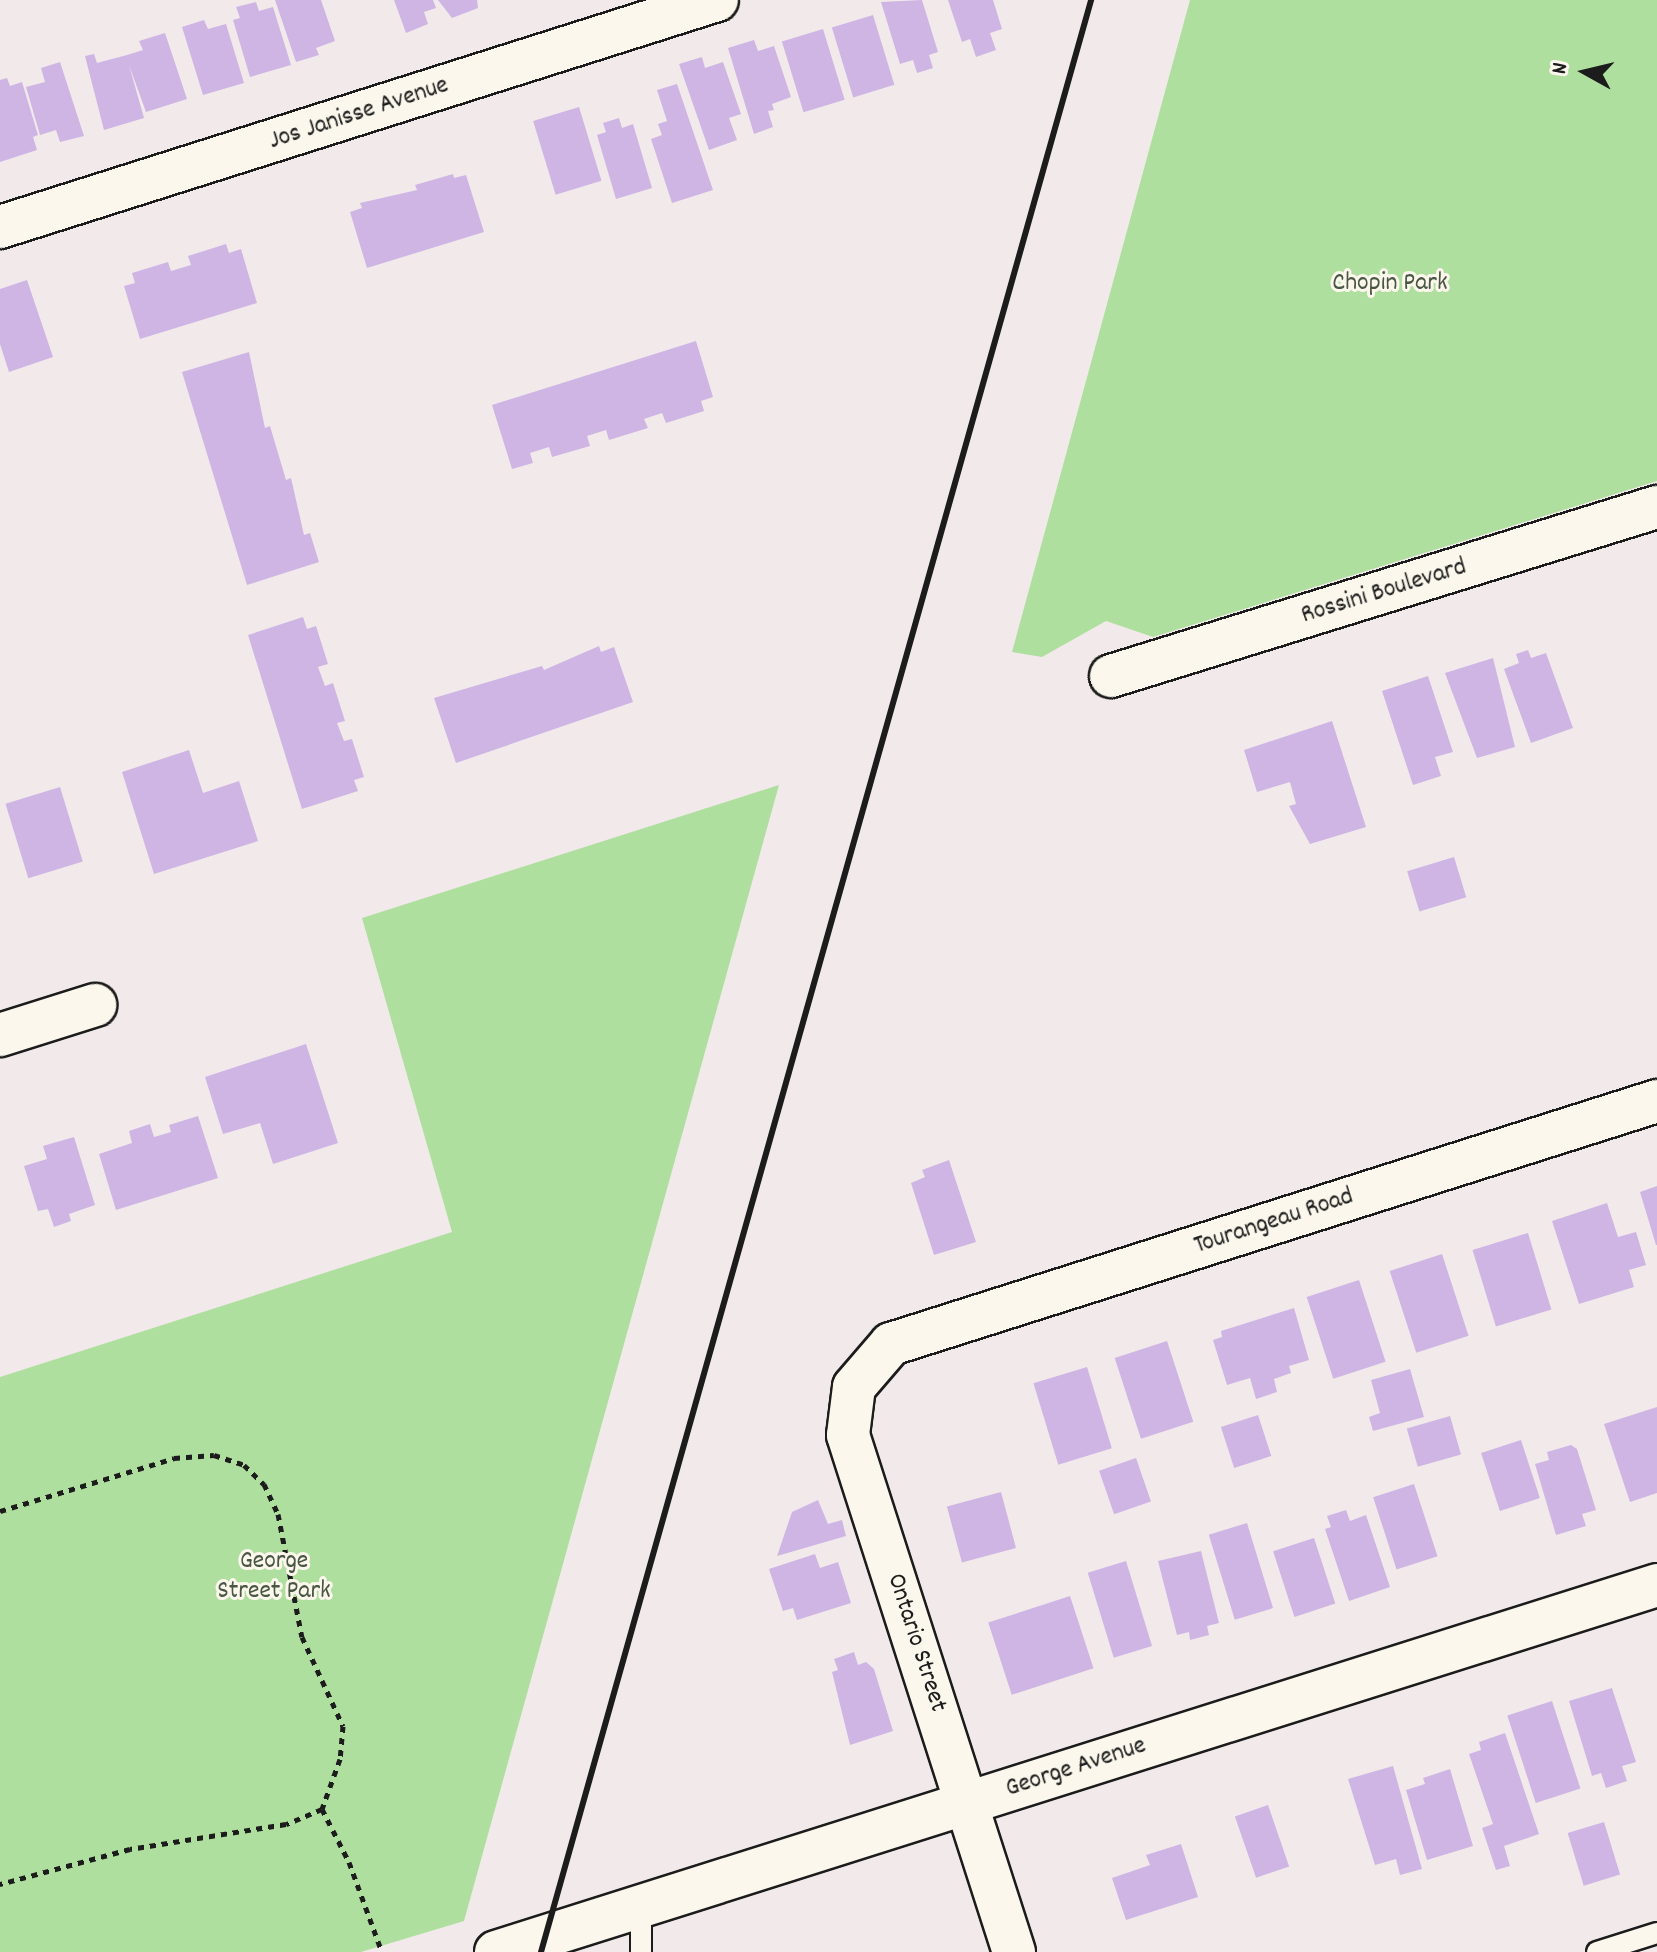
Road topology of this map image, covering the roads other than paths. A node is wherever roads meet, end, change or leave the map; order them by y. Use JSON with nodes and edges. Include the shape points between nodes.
{"nodes":[{"id":1,"x":717,"y":0,"type":"edge"},
{"id":2,"x":0,"y":227,"type":"edge"},
{"id":3,"x":1657,"y":507,"type":"edge"},
{"id":4,"x":1111,"y":676,"type":"dead end"},
{"id":5,"x":95,"y":1005,"type":"dead end"},
{"id":6,"x":0,"y":1035,"type":"edge"},
{"id":7,"x":1657,"y":1101,"type":"edge"},
{"id":8,"x":891,"y":1344,"type":"joint"},
{"id":9,"x":1657,"y":1585,"type":"edge"},
{"id":10,"x":968,"y":1803,"type":"junction"},
{"id":11,"x":641,"y":1906,"type":"junction"},
{"id":12,"x":1657,"y":1933,"type":"edge"},
{"id":13,"x":496,"y":1952,"type":"edge"},
{"id":14,"x":641,"y":1952,"type":"edge"},
{"id":15,"x":1014,"y":1952,"type":"edge"},
{"id":16,"x":1597,"y":1952,"type":"edge"}],
"edges":[{"from":1,"to":2,"type":"street","name":"Jos Janisse Avenue"},
{"from":3,"to":4,"type":"street","name":"Rossini Boulevard"},
{"from":5,"to":6,"type":"street"},
{"from":7,"to":8,"type":"street","name":"Tourangeau Road"},
{"from":8,"to":10,"type":"street","name":"Ontario Street","via":[[854,1387],[848,1435]]},
{"from":9,"to":10,"type":"street","name":"George Avenue"},
{"from":10,"to":11,"type":"street","name":"George Avenue"},
{"from":10,"to":15,"type":"street","name":"Ontario Street"},
{"from":11,"to":13,"type":"street","name":"George Avenue"},
{"from":11,"to":14,"type":"lane"},
{"from":12,"to":16,"type":"lane"}]}
